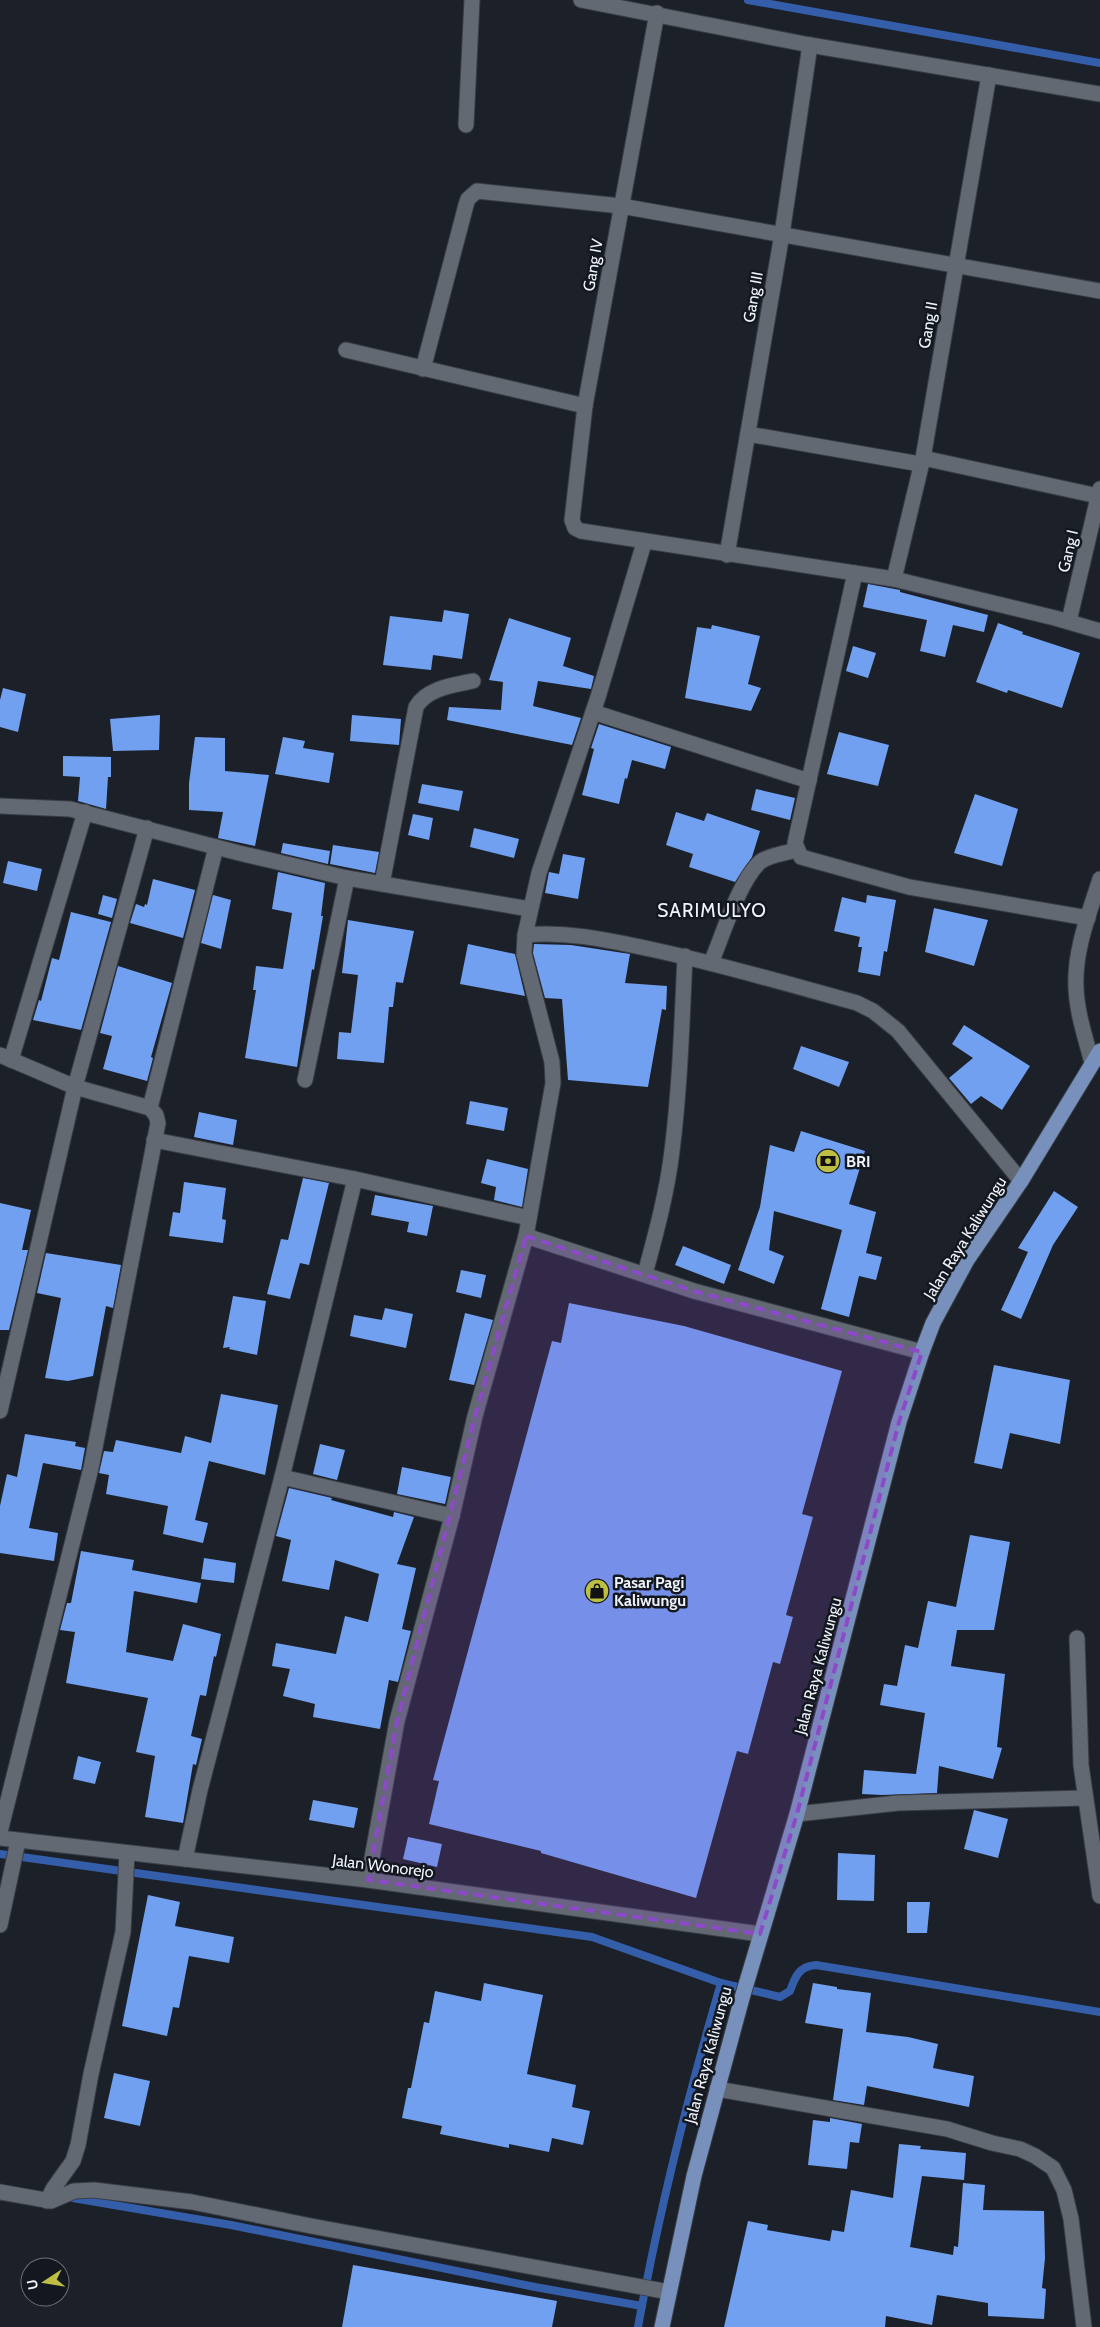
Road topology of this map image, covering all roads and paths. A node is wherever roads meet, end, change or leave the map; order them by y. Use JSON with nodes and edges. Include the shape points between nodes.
{"nodes":[{"id":1,"x":472,"y":0,"type":"edge"},
{"id":2,"x":581,"y":0,"type":"edge"},
{"id":3,"x":657,"y":14,"type":"junction"},
{"id":4,"x":810,"y":45,"type":"junction"},
{"id":5,"x":989,"y":75,"type":"junction"},
{"id":6,"x":1100,"y":94,"type":"edge"},
{"id":7,"x":466,"y":125,"type":"dead end"},
{"id":8,"x":621,"y":206,"type":"junction"},
{"id":9,"x":782,"y":234,"type":"junction"},
{"id":10,"x":957,"y":265,"type":"junction"},
{"id":11,"x":1100,"y":292,"type":"edge"},
{"id":12,"x":346,"y":350,"type":"dead end"},
{"id":13,"x":423,"y":369,"type":"junction"},
{"id":14,"x":585,"y":406,"type":"junction"},
{"id":15,"x":748,"y":434,"type":"junction"},
{"id":16,"x":922,"y":461,"type":"junction"},
{"id":17,"x":1099,"y":493,"type":"edge"},
{"id":18,"x":644,"y":543,"type":"junction"},
{"id":19,"x":727,"y":554,"type":"junction"},
{"id":20,"x":855,"y":573,"type":"junction"},
{"id":21,"x":894,"y":579,"type":"junction"},
{"id":22,"x":1070,"y":621,"type":"junction"},
{"id":23,"x":1100,"y":631,"type":"edge"},
{"id":24,"x":473,"y":681,"type":"dead end"},
{"id":25,"x":593,"y":712,"type":"junction"},
{"id":26,"x":809,"y":781,"type":"junction"},
{"id":27,"x":0,"y":806,"type":"edge"},
{"id":28,"x":84,"y":812,"type":"junction"},
{"id":29,"x":147,"y":828,"type":"junction"},
{"id":30,"x":216,"y":847,"type":"junction"},
{"id":31,"x":797,"y":850,"type":"junction"},
{"id":32,"x":347,"y":878,"type":"junction"},
{"id":33,"x":1100,"y":879,"type":"edge"},
{"id":34,"x":382,"y":884,"type":"junction"},
{"id":35,"x":1088,"y":918,"type":"junction"},
{"id":36,"x":527,"y":923,"type":"junction"},
{"id":37,"x":685,"y":956,"type":"junction"},
{"id":38,"x":711,"y":963,"type":"junction"},
{"id":39,"x":1096,"y":1057,"type":"edge"},
{"id":40,"x":6,"y":1058,"type":"edge"},
{"id":41,"x":305,"y":1080,"type":"dead end"},
{"id":42,"x":75,"y":1088,"type":"junction"},
{"id":43,"x":150,"y":1108,"type":"junction"},
{"id":44,"x":154,"y":1140,"type":"junction"},
{"id":45,"x":355,"y":1179,"type":"junction"},
{"id":46,"x":1020,"y":1181,"type":"junction"},
{"id":47,"x":529,"y":1218,"type":"junction"},
{"id":48,"x":526,"y":1236,"type":"junction"},
{"id":49,"x":645,"y":1274,"type":"junction"},
{"id":50,"x":922,"y":1352,"type":"junction"},
{"id":51,"x":0,"y":1411,"type":"edge"},
{"id":52,"x":282,"y":1477,"type":"junction"},
{"id":53,"x":452,"y":1516,"type":"junction"},
{"id":54,"x":1077,"y":1638,"type":"dead end"},
{"id":55,"x":1085,"y":1798,"type":"junction"},
{"id":56,"x":798,"y":1814,"type":"junction"},
{"id":57,"x":0,"y":1832,"type":"edge"},
{"id":58,"x":0,"y":1838,"type":"edge"},
{"id":59,"x":17,"y":1847,"type":"junction"},
{"id":60,"x":185,"y":1860,"type":"junction"},
{"id":61,"x":126,"y":1863,"type":"junction"},
{"id":62,"x":368,"y":1880,"type":"junction"},
{"id":63,"x":1100,"y":1896,"type":"edge"},
{"id":64,"x":0,"y":1925,"type":"edge"},
{"id":65,"x":760,"y":1934,"type":"junction"},
{"id":66,"x":717,"y":2088,"type":"junction"},
{"id":67,"x":0,"y":2192,"type":"edge"},
{"id":68,"x":51,"y":2196,"type":"junction"},
{"id":69,"x":662,"y":2290,"type":"junction"},
{"id":70,"x":662,"y":2327,"type":"edge"},
{"id":71,"x":1084,"y":2327,"type":"edge"}],
"edges":[{"from":1,"to":7,"type":"street"},
{"from":2,"to":3,"type":"street"},
{"from":3,"to":4,"type":"street"},
{"from":3,"to":8,"type":"street","name":"Gang IV"},
{"from":4,"to":5,"type":"street"},
{"from":4,"to":9,"type":"street","name":"Gang III"},
{"from":5,"to":6,"type":"street"},
{"from":5,"to":10,"type":"street","name":"Gang II"},
{"from":8,"to":9,"type":"street"},
{"from":8,"to":13,"type":"street","via":[[484,191],[472,194],[466,205]]},
{"from":8,"to":14,"type":"street","name":"Gang IV"},
{"from":9,"to":10,"type":"street"},
{"from":9,"to":15,"type":"street","name":"Gang III"},
{"from":10,"to":11,"type":"street"},
{"from":10,"to":16,"type":"street","name":"Gang II"},
{"from":12,"to":13,"type":"street"},
{"from":13,"to":14,"type":"street"},
{"from":14,"to":18,"type":"street","name":"Gang IV","via":[[573,525],[581,532]]},
{"from":15,"to":16,"type":"street"},
{"from":15,"to":19,"type":"street","name":"Gang III"},
{"from":16,"to":17,"type":"street"},
{"from":16,"to":21,"type":"street","name":"Gang II"},
{"from":17,"to":22,"type":"street","name":"Gang I"},
{"from":18,"to":19,"type":"street"},
{"from":18,"to":25,"type":"street"},
{"from":19,"to":20,"type":"street"},
{"from":20,"to":21,"type":"street"},
{"from":20,"to":26,"type":"street"},
{"from":21,"to":22,"type":"street"},
{"from":22,"to":23,"type":"street"},
{"from":24,"to":34,"type":"street","via":[[425,696],[416,707]]},
{"from":25,"to":26,"type":"street"},
{"from":25,"to":36,"type":"street","via":[[539,873]]},
{"from":26,"to":31,"type":"street","via":[[795,843]]},
{"from":27,"to":28,"type":"street"},
{"from":28,"to":29,"type":"street"},
{"from":28,"to":40,"type":"street"},
{"from":29,"to":30,"type":"street"},
{"from":29,"to":42,"type":"street"},
{"from":30,"to":32,"type":"street"},
{"from":30,"to":43,"type":"street"},
{"from":31,"to":35,"type":"street","via":[[801,857],[812,861],[909,887]]},
{"from":31,"to":38,"type":"street","via":[[761,861],[754,869],[741,890]]},
{"from":32,"to":34,"type":"street"},
{"from":32,"to":41,"type":"street"},
{"from":33,"to":35,"type":"street"},
{"from":34,"to":36,"type":"street"},
{"from":35,"to":39,"type":"street","via":[[1077,961],[1076,986],[1079,1012]]},
{"from":36,"to":37,"type":"street","via":[[552,932]]},
{"from":36,"to":47,"type":"street","via":[[524,954],[553,1072]]},
{"from":37,"to":38,"type":"street"},
{"from":37,"to":49,"type":"street","via":[[672,1150],[664,1203]]},
{"from":38,"to":46,"type":"street","via":[[857,1003],[873,1011],[898,1031]]},
{"from":39,"to":46,"type":"main road","name":"Jalan Raya Kaliwungu"},
{"from":40,"to":42,"type":"street"},
{"from":42,"to":43,"type":"street"},
{"from":42,"to":51,"type":"street"},
{"from":43,"to":44,"type":"street","via":[[158,1123]]},
{"from":44,"to":45,"type":"street"},
{"from":44,"to":57,"type":"street","via":[[91,1468]]},
{"from":45,"to":47,"type":"street"},
{"from":45,"to":52,"type":"street"},
{"from":46,"to":50,"type":"main road","name":"Jalan Raya Kaliwungu","via":[[967,1260],[933,1323]]},
{"from":47,"to":48,"type":"street"},
{"from":48,"to":49,"type":"street"},
{"from":48,"to":53,"type":"street","via":[[475,1416]]},
{"from":49,"to":50,"type":"street","via":[[694,1291]]},
{"from":50,"to":56,"type":"main road","name":"Jalan Raya Kaliwungu","via":[[897,1431]]},
{"from":52,"to":53,"type":"street"},
{"from":52,"to":60,"type":"street","via":[[200,1790]]},
{"from":53,"to":62,"type":"street","via":[[397,1721]]},
{"from":54,"to":55,"type":"street"},
{"from":55,"to":56,"type":"street","via":[[898,1803]]},
{"from":55,"to":63,"type":"street"},
{"from":56,"to":65,"type":"main road","name":"Jalan Raya Kaliwungu"},
{"from":58,"to":59,"type":"street","name":"Jalan Wonorejo"},
{"from":59,"to":61,"type":"street","name":"Jalan Wonorejo"},
{"from":59,"to":64,"type":"street"},
{"from":60,"to":61,"type":"street","name":"Jalan Wonorejo"},
{"from":60,"to":62,"type":"street","name":"Jalan Wonorejo"},
{"from":61,"to":68,"type":"street","via":[[123,1932],[78,2144],[73,2161]]},
{"from":62,"to":65,"type":"street","name":"Jalan Wonorejo"},
{"from":65,"to":66,"type":"main road","name":"Jalan Raya Kaliwungu"},
{"from":66,"to":69,"type":"main road","name":"Jalan Raya Kaliwungu"},
{"from":66,"to":71,"type":"street","via":[[947,2129],[992,2144],[1020,2148],[1035,2156],[1053,2168],[1064,2190]]},
{"from":67,"to":68,"type":"street"},
{"from":68,"to":69,"type":"street","via":[[94,2190],[192,2202]]},
{"from":69,"to":70,"type":"main road","name":"Jalan Raya Kaliwungu"}]}
